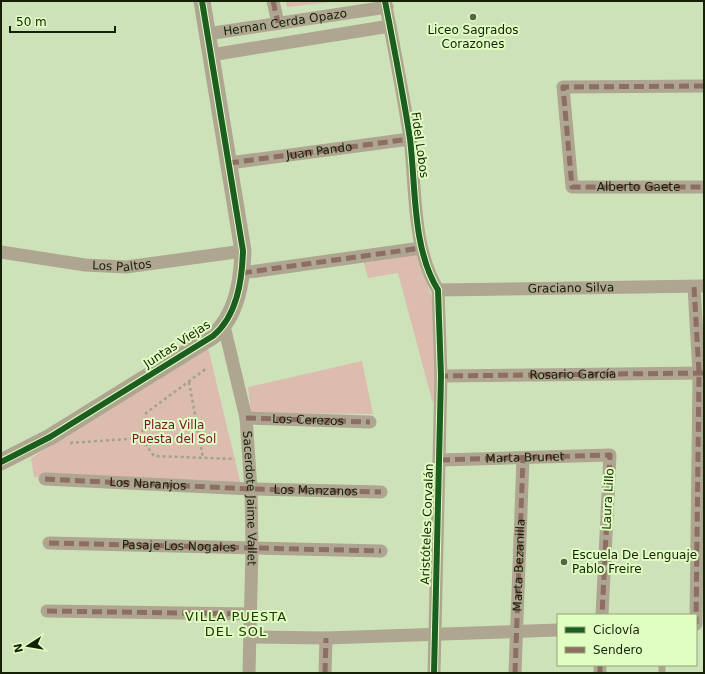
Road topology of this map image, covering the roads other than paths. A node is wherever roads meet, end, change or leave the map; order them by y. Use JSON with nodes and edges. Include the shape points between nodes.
{"nodes":[{"id":1,"x":202,"y":1,"type":"edge"},
{"id":2,"x":274,"y":1,"type":"edge"},
{"id":3,"x":386,"y":4,"type":"edge"},
{"id":4,"x":278,"y":23,"type":"junction"},
{"id":5,"x":390,"y":26,"type":"junction"},
{"id":6,"x":207,"y":34,"type":"junction"},
{"id":7,"x":211,"y":55,"type":"junction"},
{"id":8,"x":704,"y":86,"type":"edge"},
{"id":9,"x":410,"y":139,"type":"junction"},
{"id":10,"x":229,"y":163,"type":"junction"},
{"id":11,"x":704,"y":186,"type":"edge"},
{"id":12,"x":422,"y":248,"type":"junction"},
{"id":13,"x":242,"y":251,"type":"junction"},
{"id":14,"x":1,"y":252,"type":"edge"},
{"id":15,"x":242,"y":273,"type":"junction"},
{"id":16,"x":699,"y":286,"type":"edge"},
{"id":17,"x":438,"y":290,"type":"junction"},
{"id":18,"x":224,"y":326,"type":"junction"},
{"id":19,"x":701,"y":373,"type":"edge"},
{"id":20,"x":441,"y":376,"type":"junction"},
{"id":21,"x":246,"y":418,"type":"junction"},
{"id":22,"x":370,"y":422,"type":"dead end"},
{"id":23,"x":610,"y":455,"type":"joint"},
{"id":24,"x":700,"y":456,"type":"edge"},
{"id":25,"x":523,"y":458,"type":"junction"},
{"id":26,"x":440,"y":460,"type":"junction"},
{"id":27,"x":1,"y":462,"type":"edge"},
{"id":28,"x":45,"y":479,"type":"dead end"},
{"id":29,"x":251,"y":489,"type":"junction"},
{"id":30,"x":380,"y":492,"type":"dead end"},
{"id":31,"x":700,"y":536,"type":"edge"},
{"id":32,"x":49,"y":543,"type":"dead end"},
{"id":33,"x":252,"y":548,"type":"junction"},
{"id":34,"x":381,"y":550,"type":"dead end"},
{"id":35,"x":47,"y":611,"type":"dead end"},
{"id":36,"x":250,"y":614,"type":"junction"},
{"id":37,"x":602,"y":614,"type":"edge"},
{"id":38,"x":696,"y":614,"type":"edge"},
{"id":39,"x":557,"y":630,"type":"edge"},
{"id":40,"x":516,"y":632,"type":"junction"},
{"id":41,"x":434,"y":636,"type":"junction"},
{"id":42,"x":250,"y":637,"type":"junction"},
{"id":43,"x":326,"y":638,"type":"junction"},
{"id":44,"x":249,"y":673,"type":"edge"},
{"id":45,"x":325,"y":673,"type":"edge"},
{"id":46,"x":434,"y":673,"type":"edge"},
{"id":47,"x":515,"y":673,"type":"edge"}],
"edges":[{"from":1,"to":6,"type":"street","name":"Juntas Viejas"},
{"from":2,"to":4,"type":"street"},
{"from":3,"to":4,"type":"street","name":"Hernan Cerda Opazo"},
{"from":3,"to":5,"type":"street","name":"Fidel Lobos"},
{"from":4,"to":6,"type":"street","name":"Hernan Cerda Opazo"},
{"from":5,"to":7,"type":"street","name":"Hernan Cerda Opazo"},
{"from":5,"to":9,"type":"street","name":"Fidel Lobos"},
{"from":6,"to":7,"type":"street","name":"Juntas Viejas"},
{"from":7,"to":10,"type":"street","name":"Juntas Viejas"},
{"from":8,"to":11,"type":"street","name":"Alberto Gaete","via":[[563,87],[572,187]]},
{"from":9,"to":10,"type":"street","name":"Juan Pando"},
{"from":9,"to":12,"type":"street","name":"Fidel Lobos"},
{"from":10,"to":13,"type":"street","name":"Juntas Viejas"},
{"from":12,"to":15,"type":"street"},
{"from":12,"to":17,"type":"street","name":"Fidel Lobos","via":[[431,279]]},
{"from":13,"to":14,"type":"street","name":"Los Paltos","via":[[126,267],[85,265]]},
{"from":13,"to":15,"type":"street","name":"Juntas Viejas"},
{"from":15,"to":18,"type":"street","name":"Juntas Viejas","via":[[235,301]]},
{"from":16,"to":17,"type":"street","name":"Graciano Silva"},
{"from":16,"to":19,"type":"street"},
{"from":17,"to":20,"type":"street","name":"Aristóteles Corvalán"},
{"from":18,"to":21,"type":"street","name":"Sacerdote Jaime Vallet"},
{"from":18,"to":27,"type":"street","name":"Juntas Viejas","via":[[213,336],[50,438]]},
{"from":19,"to":20,"type":"street","name":"Rosario García"},
{"from":19,"to":24,"type":"street"},
{"from":20,"to":26,"type":"street","name":"Aristóteles Corvalán"},
{"from":21,"to":22,"type":"street","name":"Los Cerezos"},
{"from":21,"to":29,"type":"street","name":"Sacerdote Jaime Vallet"},
{"from":23,"to":25,"type":"street","name":"Marta Brunet"},
{"from":23,"to":37,"type":"street","name":"Laura Lillo"},
{"from":24,"to":31,"type":"street"},
{"from":25,"to":26,"type":"street","name":"Marta Brunet"},
{"from":25,"to":40,"type":"street","name":"Marta Bezanilla"},
{"from":26,"to":41,"type":"street","name":"Aristóteles Corvalán"},
{"from":28,"to":29,"type":"street","name":"Los Naranjos"},
{"from":29,"to":30,"type":"street","name":"Los Manzanos"},
{"from":29,"to":33,"type":"street","name":"Sacerdote Jaime Vallet"},
{"from":31,"to":38,"type":"street"},
{"from":32,"to":33,"type":"street","name":"Pasaje Los Nogales"},
{"from":33,"to":34,"type":"street","name":"Pasaje Los Nogales"},
{"from":33,"to":36,"type":"street","name":"Sacerdote Jaime Vallet"},
{"from":35,"to":36,"type":"street"},
{"from":36,"to":42,"type":"street","name":"Sacerdote Jaime Vallet"},
{"from":39,"to":40,"type":"street"},
{"from":40,"to":41,"type":"street"},
{"from":40,"to":47,"type":"street","name":"Marta Bezanilla"},
{"from":41,"to":43,"type":"street"},
{"from":41,"to":46,"type":"street","name":"Aristóteles Corvalán"},
{"from":42,"to":43,"type":"street"},
{"from":42,"to":44,"type":"street","name":"Sacerdote Jaime Vallet"},
{"from":43,"to":45,"type":"street"}]}
